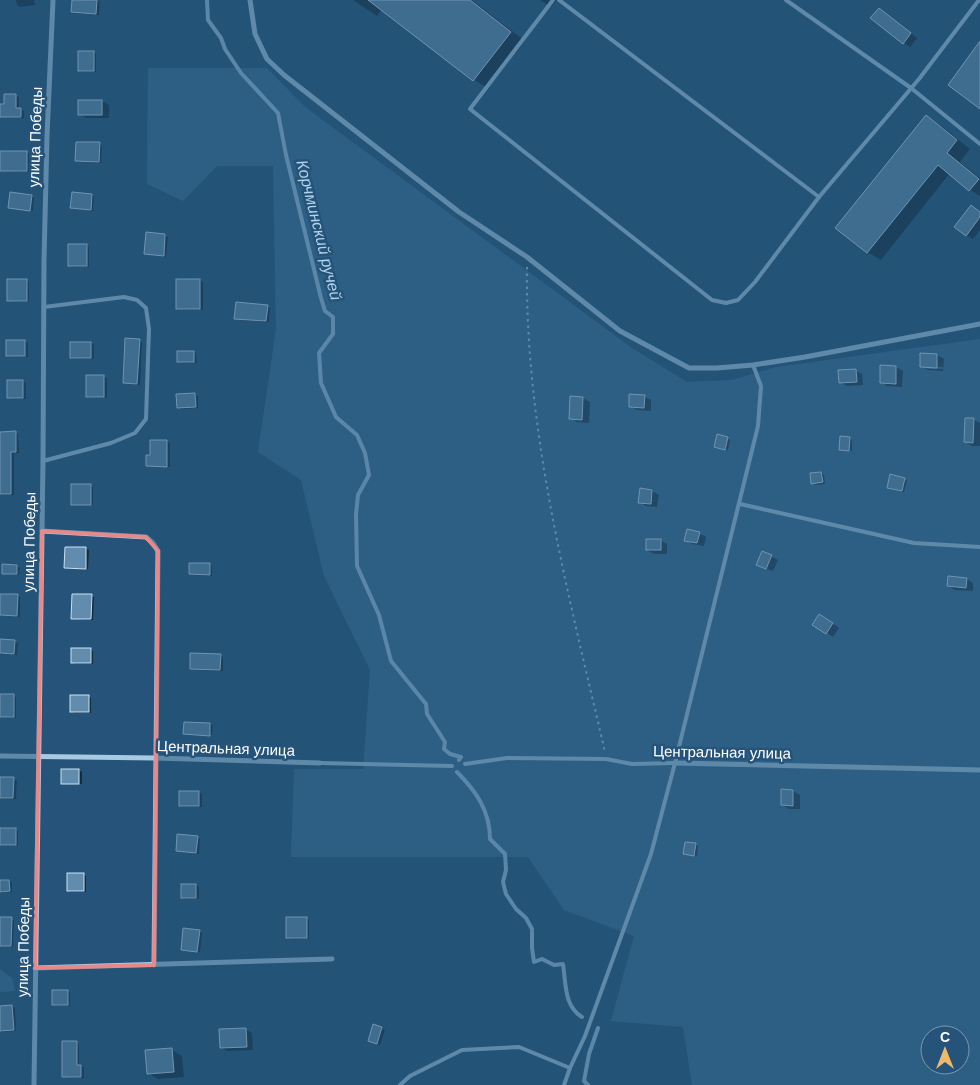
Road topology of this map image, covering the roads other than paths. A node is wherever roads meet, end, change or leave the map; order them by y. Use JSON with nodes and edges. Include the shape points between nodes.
{"nodes":[{"id":1,"x":53,"y":0,"type":"edge"},
{"id":2,"x":250,"y":0,"type":"edge"},
{"id":3,"x":553,"y":0,"type":"edge"},
{"id":4,"x":559,"y":0,"type":"edge"},
{"id":5,"x":786,"y":0,"type":"edge"},
{"id":6,"x":979,"y":0,"type":"edge"},
{"id":7,"x":911,"y":88,"type":"junction"},
{"id":8,"x":980,"y":144,"type":"edge"},
{"id":9,"x":819,"y":197,"type":"junction"},
{"id":10,"x":44,"y":307,"type":"junction"},
{"id":11,"x":980,"y":324,"type":"edge"},
{"id":12,"x":753,"y":365,"type":"junction"},
{"id":13,"x":43,"y":461,"type":"junction"},
{"id":14,"x":740,"y":504,"type":"junction"},
{"id":15,"x":42,"y":530,"type":"junction"},
{"id":16,"x":980,"y":547,"type":"edge"},
{"id":17,"x":0,"y":756,"type":"edge"},
{"id":18,"x":38,"y":756,"type":"junction"},
{"id":19,"x":155,"y":758,"type":"junction"},
{"id":20,"x":320,"y":763,"type":"joint"},
{"id":21,"x":675,"y":763,"type":"junction"},
{"id":22,"x":465,"y":764,"type":"dead end"},
{"id":23,"x":452,"y":766,"type":"dead end"},
{"id":24,"x":980,"y":770,"type":"edge"},
{"id":25,"x":332,"y":959,"type":"dead end"},
{"id":26,"x":154,"y":965,"type":"junction"},
{"id":27,"x":35,"y":968,"type":"junction"},
{"id":28,"x":570,"y":1068,"type":"junction"},
{"id":29,"x":34,"y":1085,"type":"edge"},
{"id":30,"x":400,"y":1085,"type":"edge"},
{"id":31,"x":564,"y":1085,"type":"edge"}],
"edges":[{"from":1,"to":10,"type":"street","name":"улица Победы"},
{"from":2,"to":12,"type":"street","via":[[255,34],[267,59],[284,75],[459,212],[527,257],[620,331],[689,368]]},
{"from":3,"to":9,"type":"lane","via":[[470,108],[712,300],[726,303],[738,300]]},
{"from":4,"to":9,"type":"lane"},
{"from":5,"to":7,"type":"lane"},
{"from":6,"to":7,"type":"lane"},
{"from":7,"to":8,"type":"lane"},
{"from":7,"to":9,"type":"lane"},
{"from":10,"to":13,"type":"street","name":"улица Победы"},
{"from":10,"to":13,"type":"lane","via":[[124,297],[137,300],[146,308],[149,329],[146,419],[135,433],[112,443]]},
{"from":11,"to":12,"type":"street"},
{"from":12,"to":14,"type":"lane","via":[[760,386],[758,426]]},
{"from":13,"to":15,"type":"street","name":"улица Победы"},
{"from":14,"to":16,"type":"lane","via":[[914,542]]},
{"from":14,"to":21,"type":"lane"},
{"from":15,"to":18,"type":"street","name":"улица Победы"},
{"from":15,"to":19,"type":"street","via":[[146,537],[158,551]]},
{"from":17,"to":18,"type":"street","name":"Центральная улица"},
{"from":18,"to":19,"type":"street","name":"Центральная улица"},
{"from":18,"to":27,"type":"street","name":"улица Победы"},
{"from":19,"to":20,"type":"street","name":"Центральная улица"},
{"from":19,"to":26,"type":"street"},
{"from":20,"to":23,"type":"lane","name":"Центральная улица"},
{"from":21,"to":22,"type":"lane","name":"Центральная улица","via":[[507,758]]},
{"from":21,"to":24,"type":"street","name":"Центральная улица"},
{"from":21,"to":28,"type":"lane","via":[[651,854],[585,1036]]},
{"from":25,"to":26,"type":"street"},
{"from":26,"to":27,"type":"street"},
{"from":27,"to":29,"type":"street","name":"улица Победы"},
{"from":28,"to":30,"type":"lane","via":[[519,1047],[462,1050],[410,1076]]},
{"from":28,"to":31,"type":"lane"}]}
